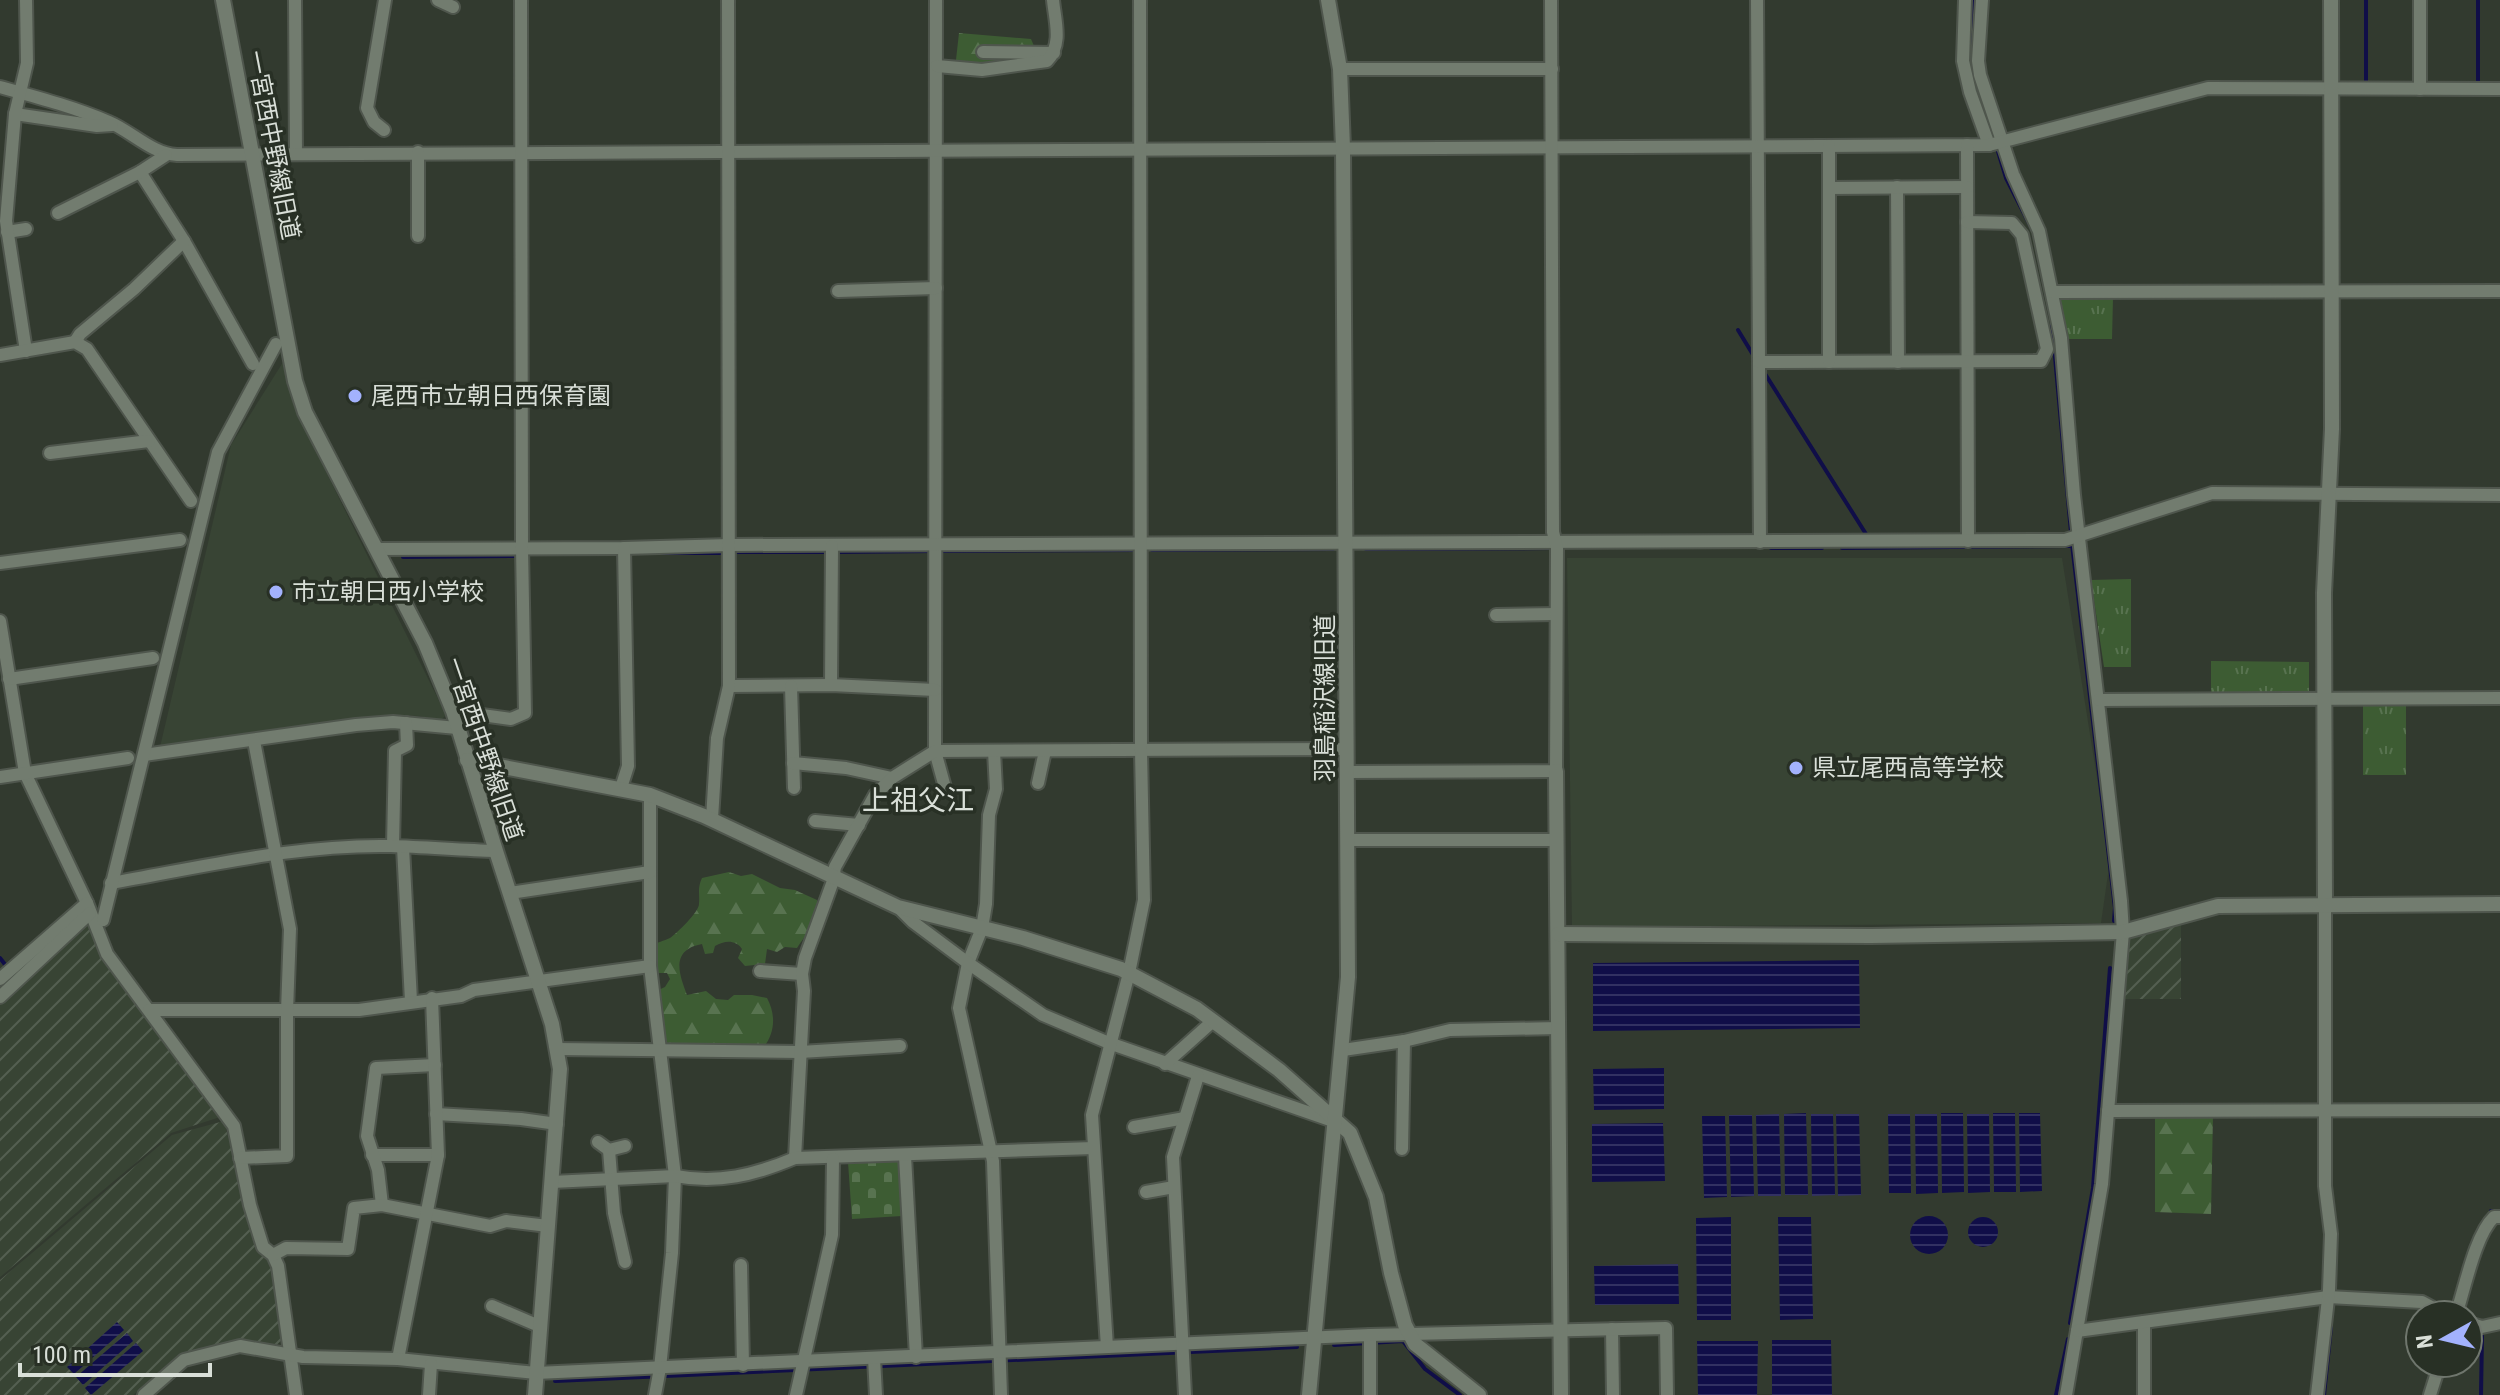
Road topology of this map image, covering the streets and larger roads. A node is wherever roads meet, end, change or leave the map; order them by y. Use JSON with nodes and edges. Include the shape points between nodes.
{"nodes":[{"id":1,"x":26,"y":0,"type":"edge"},
{"id":2,"x":223,"y":0,"type":"edge"},
{"id":3,"x":295,"y":0,"type":"edge"},
{"id":4,"x":385,"y":0,"type":"edge"},
{"id":5,"x":438,"y":0,"type":"edge"},
{"id":6,"x":521,"y":0,"type":"edge"},
{"id":7,"x":728,"y":0,"type":"edge"},
{"id":8,"x":936,"y":0,"type":"edge"},
{"id":9,"x":1053,"y":0,"type":"edge"},
{"id":10,"x":1140,"y":0,"type":"edge"},
{"id":11,"x":1328,"y":0,"type":"edge"},
{"id":12,"x":1551,"y":0,"type":"edge"},
{"id":13,"x":1757,"y":0,"type":"edge"},
{"id":14,"x":1965,"y":0,"type":"edge"},
{"id":15,"x":1982,"y":0,"type":"edge"},
{"id":16,"x":2331,"y":0,"type":"edge"},
{"id":17,"x":2420,"y":0,"type":"edge"},
{"id":18,"x":453,"y":7,"type":"dead end"},
{"id":19,"x":983,"y":52,"type":"dead end"},
{"id":20,"x":1054,"y":53,"type":"junction"},
{"id":21,"x":937,"y":66,"type":"junction"},
{"id":22,"x":1340,"y":69,"type":"junction"},
{"id":23,"x":1552,"y":69,"type":"junction"},
{"id":24,"x":0,"y":87,"type":"edge"},
{"id":25,"x":2331,"y":89,"type":"junction"},
{"id":26,"x":2420,"y":89,"type":"junction"},
{"id":27,"x":2500,"y":89,"type":"edge"},
{"id":28,"x":19,"y":92,"type":"junction"},
{"id":29,"x":15,"y":114,"type":"junction"},
{"id":30,"x":115,"y":124,"type":"junction"},
{"id":31,"x":384,"y":130,"type":"dead end"},
{"id":32,"x":2003,"y":143,"type":"junction"},
{"id":33,"x":1967,"y":145,"type":"junction"},
{"id":34,"x":1989,"y":145,"type":"junction"},
{"id":35,"x":1551,"y":146,"type":"junction"},
{"id":36,"x":1759,"y":146,"type":"junction"},
{"id":37,"x":1829,"y":146,"type":"junction"},
{"id":38,"x":1343,"y":148,"type":"junction"},
{"id":39,"x":934,"y":149,"type":"junction"},
{"id":40,"x":1139,"y":149,"type":"junction"},
{"id":41,"x":418,"y":152,"type":"junction"},
{"id":42,"x":253,"y":153,"type":"junction"},
{"id":43,"x":728,"y":153,"type":"junction"},
{"id":44,"x":296,"y":154,"type":"junction"},
{"id":45,"x":166,"y":155,"type":"junction"},
{"id":46,"x":520,"y":155,"type":"junction"},
{"id":47,"x":140,"y":172,"type":"junction"},
{"id":48,"x":1897,"y":187,"type":"junction"},
{"id":49,"x":1967,"y":187,"type":"junction"},
{"id":50,"x":1829,"y":188,"type":"junction"},
{"id":51,"x":3,"y":189,"type":"edge"},
{"id":52,"x":58,"y":213,"type":"dead end"},
{"id":53,"x":1967,"y":222,"type":"junction"},
{"id":54,"x":26,"y":229,"type":"dead end"},
{"id":55,"x":7,"y":232,"type":"junction"},
{"id":56,"x":418,"y":236,"type":"dead end"},
{"id":57,"x":184,"y":241,"type":"junction"},
{"id":58,"x":936,"y":288,"type":"junction"},
{"id":59,"x":838,"y":291,"type":"dead end"},
{"id":60,"x":2332,"y":291,"type":"junction"},
{"id":61,"x":2500,"y":291,"type":"edge"},
{"id":62,"x":2052,"y":292,"type":"junction"},
{"id":63,"x":75,"y":342,"type":"junction"},
{"id":64,"x":276,"y":344,"type":"dead end"},
{"id":65,"x":26,"y":351,"type":"junction"},
{"id":66,"x":0,"y":355,"type":"edge"},
{"id":67,"x":1967,"y":361,"type":"junction"},
{"id":68,"x":1759,"y":362,"type":"junction"},
{"id":69,"x":1829,"y":362,"type":"junction"},
{"id":70,"x":1898,"y":362,"type":"junction"},
{"id":71,"x":253,"y":364,"type":"dead end"},
{"id":72,"x":149,"y":441,"type":"junction"},
{"id":73,"x":50,"y":453,"type":"dead end"},
{"id":74,"x":2329,"y":494,"type":"junction"},
{"id":75,"x":2500,"y":495,"type":"edge"},
{"id":76,"x":191,"y":501,"type":"dead end"},
{"id":77,"x":2079,"y":538,"type":"junction"},
{"id":78,"x":180,"y":540,"type":"dead end"},
{"id":79,"x":1968,"y":541,"type":"junction"},
{"id":80,"x":1557,"y":542,"type":"junction"},
{"id":81,"x":1760,"y":542,"type":"junction"},
{"id":82,"x":1346,"y":543,"type":"junction"},
{"id":83,"x":1141,"y":544,"type":"junction"},
{"id":84,"x":730,"y":545,"type":"junction"},
{"id":85,"x":936,"y":545,"type":"junction"},
{"id":86,"x":832,"y":546,"type":"junction"},
{"id":87,"x":522,"y":548,"type":"junction"},
{"id":88,"x":624,"y":548,"type":"junction"},
{"id":89,"x":377,"y":549,"type":"junction"},
{"id":90,"x":0,"y":563,"type":"edge"},
{"id":91,"x":1556,"y":614,"type":"junction"},
{"id":92,"x":1496,"y":615,"type":"dead end"},
{"id":93,"x":0,"y":621,"type":"edge"},
{"id":94,"x":153,"y":658,"type":"dead end"},
{"id":95,"x":9,"y":679,"type":"junction"},
{"id":96,"x":831,"y":685,"type":"junction"},
{"id":97,"x":729,"y":686,"type":"junction"},
{"id":98,"x":791,"y":686,"type":"junction"},
{"id":99,"x":935,"y":690,"type":"junction"},
{"id":100,"x":2500,"y":698,"type":"edge"},
{"id":101,"x":2325,"y":699,"type":"junction"},
{"id":102,"x":2099,"y":700,"type":"junction"},
{"id":103,"x":453,"y":711,"type":"junction"},
{"id":104,"x":406,"y":723,"type":"junction"},
{"id":105,"x":457,"y":728,"type":"junction"},
{"id":106,"x":254,"y":741,"type":"junction"},
{"id":107,"x":1347,"y":749,"type":"junction"},
{"id":108,"x":935,"y":751,"type":"junction"},
{"id":109,"x":994,"y":751,"type":"junction"},
{"id":110,"x":1045,"y":751,"type":"junction"},
{"id":111,"x":1141,"y":751,"type":"junction"},
{"id":112,"x":144,"y":755,"type":"junction"},
{"id":113,"x":128,"y":758,"type":"dead end"},
{"id":114,"x":467,"y":760,"type":"junction"},
{"id":115,"x":793,"y":763,"type":"junction"},
{"id":116,"x":1556,"y":771,"type":"junction"},
{"id":117,"x":1347,"y":772,"type":"junction"},
{"id":118,"x":25,"y":773,"type":"junction"},
{"id":119,"x":0,"y":777,"type":"edge"},
{"id":120,"x":892,"y":778,"type":"junction"},
{"id":121,"x":1038,"y":783,"type":"dead end"},
{"id":122,"x":621,"y":788,"type":"junction"},
{"id":123,"x":794,"y":788,"type":"dead end"},
{"id":124,"x":946,"y":791,"type":"dead end"},
{"id":125,"x":650,"y":795,"type":"junction"},
{"id":126,"x":712,"y":819,"type":"junction"},
{"id":127,"x":815,"y":821,"type":"dead end"},
{"id":128,"x":859,"y":825,"type":"junction"},
{"id":129,"x":1348,"y":840,"type":"junction"},
{"id":130,"x":1556,"y":840,"type":"junction"},
{"id":131,"x":398,"y":847,"type":"junction"},
{"id":132,"x":496,"y":851,"type":"junction"},
{"id":133,"x":275,"y":855,"type":"junction"},
{"id":134,"x":650,"y":872,"type":"junction"},
{"id":135,"x":834,"y":875,"type":"junction"},
{"id":136,"x":111,"y":883,"type":"junction"},
{"id":137,"x":510,"y":893,"type":"junction"},
{"id":138,"x":2325,"y":904,"type":"junction"},
{"id":139,"x":2500,"y":904,"type":"edge"},
{"id":140,"x":898,"y":907,"type":"junction"},
{"id":141,"x":88,"y":908,"type":"junction"},
{"id":142,"x":103,"y":920,"type":"dead end"},
{"id":143,"x":982,"y":928,"type":"junction"},
{"id":144,"x":2123,"y":932,"type":"junction"},
{"id":145,"x":1558,"y":934,"type":"junction"},
{"id":146,"x":968,"y":963,"type":"junction"},
{"id":147,"x":650,"y":966,"type":"junction"},
{"id":148,"x":760,"y":971,"type":"dead end"},
{"id":149,"x":2,"y":972,"type":"edge"},
{"id":150,"x":1129,"y":973,"type":"junction"},
{"id":151,"x":802,"y":974,"type":"junction"},
{"id":152,"x":540,"y":983,"type":"junction"},
{"id":153,"x":0,"y":997,"type":"edge"},
{"id":154,"x":432,"y":998,"type":"junction"},
{"id":155,"x":411,"y":1001,"type":"junction"},
{"id":156,"x":149,"y":1010,"type":"junction"},
{"id":157,"x":287,"y":1011,"type":"junction"},
{"id":158,"x":1213,"y":1021,"type":"junction"},
{"id":159,"x":1559,"y":1028,"type":"junction"},
{"id":160,"x":1404,"y":1041,"type":"junction"},
{"id":161,"x":1109,"y":1043,"type":"junction"},
{"id":162,"x":900,"y":1046,"type":"dead end"},
{"id":163,"x":558,"y":1049,"type":"junction"},
{"id":164,"x":1343,"y":1050,"type":"junction"},
{"id":165,"x":661,"y":1051,"type":"junction"},
{"id":166,"x":800,"y":1052,"type":"junction"},
{"id":167,"x":1165,"y":1064,"type":"junction"},
{"id":168,"x":435,"y":1065,"type":"junction"},
{"id":169,"x":1198,"y":1076,"type":"junction"},
{"id":170,"x":2324,"y":1110,"type":"junction"},
{"id":171,"x":2500,"y":1110,"type":"edge"},
{"id":172,"x":2108,"y":1111,"type":"junction"},
{"id":173,"x":436,"y":1114,"type":"junction"},
{"id":174,"x":1185,"y":1118,"type":"junction"},
{"id":175,"x":1336,"y":1122,"type":"junction"},
{"id":176,"x":557,"y":1124,"type":"junction"},
{"id":177,"x":1134,"y":1127,"type":"dead end"},
{"id":178,"x":625,"y":1146,"type":"dead end"},
{"id":179,"x":1094,"y":1148,"type":"junction"},
{"id":180,"x":1402,"y":1149,"type":"dead end"},
{"id":181,"x":990,"y":1152,"type":"junction"},
{"id":182,"x":372,"y":1155,"type":"junction"},
{"id":183,"x":438,"y":1155,"type":"junction"},
{"id":184,"x":905,"y":1156,"type":"junction"},
{"id":185,"x":240,"y":1158,"type":"junction"},
{"id":186,"x":795,"y":1158,"type":"junction"},
{"id":187,"x":833,"y":1159,"type":"junction"},
{"id":188,"x":675,"y":1176,"type":"junction"},
{"id":189,"x":612,"y":1178,"type":"junction"},
{"id":190,"x":552,"y":1182,"type":"junction"},
{"id":191,"x":1174,"y":1187,"type":"junction"},
{"id":192,"x":1146,"y":1192,"type":"dead end"},
{"id":193,"x":382,"y":1205,"type":"junction"},
{"id":194,"x":425,"y":1214,"type":"junction"},
{"id":195,"x":2500,"y":1217,"type":"edge"},
{"id":196,"x":548,"y":1226,"type":"junction"},
{"id":197,"x":273,"y":1255,"type":"junction"},
{"id":198,"x":625,"y":1262,"type":"dead end"},
{"id":199,"x":741,"y":1265,"type":"dead end"},
{"id":200,"x":2328,"y":1297,"type":"junction"},
{"id":201,"x":2461,"y":1299,"type":"edge"},
{"id":202,"x":2404,"y":1301,"type":"edge"},
{"id":203,"x":492,"y":1306,"type":"dead end"},
{"id":204,"x":2144,"y":1322,"type":"junction"},
{"id":205,"x":539,"y":1326,"type":"junction"},
{"id":206,"x":1561,"y":1329,"type":"junction"},
{"id":207,"x":1612,"y":1329,"type":"junction"},
{"id":208,"x":2077,"y":1331,"type":"junction"},
{"id":209,"x":1409,"y":1333,"type":"junction"},
{"id":210,"x":1370,"y":1335,"type":"junction"},
{"id":211,"x":1314,"y":1337,"type":"junction"},
{"id":212,"x":1182,"y":1343,"type":"junction"},
{"id":213,"x":1107,"y":1347,"type":"junction"},
{"id":214,"x":999,"y":1352,"type":"junction"},
{"id":215,"x":291,"y":1354,"type":"junction"},
{"id":216,"x":916,"y":1357,"type":"junction"},
{"id":217,"x":874,"y":1358,"type":"junction"},
{"id":218,"x":398,"y":1359,"type":"junction"},
{"id":219,"x":803,"y":1362,"type":"junction"},
{"id":220,"x":431,"y":1364,"type":"junction"},
{"id":221,"x":743,"y":1365,"type":"junction"},
{"id":222,"x":660,"y":1368,"type":"junction"},
{"id":223,"x":536,"y":1373,"type":"junction"},
{"id":224,"x":144,"y":1395,"type":"edge"},
{"id":225,"x":296,"y":1395,"type":"edge"},
{"id":226,"x":429,"y":1395,"type":"edge"},
{"id":227,"x":535,"y":1395,"type":"edge"},
{"id":228,"x":655,"y":1395,"type":"edge"},
{"id":229,"x":796,"y":1395,"type":"edge"},
{"id":230,"x":876,"y":1395,"type":"edge"},
{"id":231,"x":1001,"y":1395,"type":"edge"},
{"id":232,"x":1185,"y":1395,"type":"edge"},
{"id":233,"x":1309,"y":1395,"type":"edge"},
{"id":234,"x":1370,"y":1395,"type":"edge"},
{"id":235,"x":1479,"y":1395,"type":"edge"},
{"id":236,"x":1561,"y":1395,"type":"edge"},
{"id":237,"x":1613,"y":1395,"type":"edge"},
{"id":238,"x":1667,"y":1395,"type":"edge"},
{"id":239,"x":2066,"y":1395,"type":"edge"},
{"id":240,"x":2144,"y":1395,"type":"edge"},
{"id":241,"x":2317,"y":1395,"type":"edge"}],
"edges":[{"from":1,"to":28,"type":"street","via":[[27,63]]},
{"from":2,"to":42,"type":"street","name":"一宮西中野線旧道"},
{"from":3,"to":44,"type":"street"},
{"from":4,"to":31,"type":"street","via":[[367,108]]},
{"from":5,"to":18,"type":"street"},
{"from":6,"to":46,"type":"street"},
{"from":7,"to":43,"type":"street"},
{"from":8,"to":21,"type":"street"},
{"from":9,"to":20,"type":"street"},
{"from":10,"to":40,"type":"street"},
{"from":11,"to":22,"type":"street","name":"羽島稲沢線旧道"},
{"from":12,"to":23,"type":"street"},
{"from":13,"to":36,"type":"street"},
{"from":14,"to":34,"type":"street","via":[[1963,61]]},
{"from":15,"to":32,"type":"street","via":[[1980,75]]},
{"from":16,"to":25,"type":"street"},
{"from":17,"to":26,"type":"street"},
{"from":19,"to":20,"type":"street"},
{"from":20,"to":21,"type":"street","via":[[1047,61],[982,70]]},
{"from":21,"to":39,"type":"street"},
{"from":22,"to":23,"type":"street"},
{"from":22,"to":38,"type":"street","name":"羽島稲沢線旧道"},
{"from":23,"to":35,"type":"street"},
{"from":24,"to":28,"type":"street"},
{"from":25,"to":26,"type":"street"},
{"from":25,"to":32,"type":"street","via":[[2208,88]]},
{"from":25,"to":60,"type":"street"},
{"from":26,"to":27,"type":"street"},
{"from":28,"to":29,"type":"street"},
{"from":28,"to":30,"type":"street"},
{"from":29,"to":30,"type":"street"},
{"from":29,"to":51,"type":"street"},
{"from":30,"to":45,"type":"street"},
{"from":32,"to":34,"type":"street"},
{"from":32,"to":62,"type":"street","via":[[2039,231]]},
{"from":33,"to":34,"type":"street"},
{"from":33,"to":37,"type":"street"},
{"from":33,"to":49,"type":"street"},
{"from":35,"to":36,"type":"street"},
{"from":35,"to":38,"type":"street"},
{"from":35,"to":80,"type":"street"},
{"from":36,"to":37,"type":"street"},
{"from":36,"to":68,"type":"street"},
{"from":37,"to":50,"type":"street"},
{"from":38,"to":40,"type":"street"},
{"from":38,"to":82,"type":"street","name":"羽島稲沢線旧道"},
{"from":39,"to":40,"type":"street"},
{"from":39,"to":43,"type":"street"},
{"from":39,"to":58,"type":"street"},
{"from":40,"to":83,"type":"street"},
{"from":41,"to":44,"type":"street"},
{"from":41,"to":46,"type":"street"},
{"from":41,"to":56,"type":"street"},
{"from":42,"to":44,"type":"street"},
{"from":42,"to":45,"type":"street"},
{"from":42,"to":89,"type":"street","name":"一宮西中野線旧道","via":[[295,381],[305,412]]},
{"from":43,"to":46,"type":"street"},
{"from":43,"to":84,"type":"street"},
{"from":45,"to":47,"type":"street"},
{"from":46,"to":87,"type":"street"},
{"from":47,"to":52,"type":"street"},
{"from":47,"to":57,"type":"street"},
{"from":48,"to":49,"type":"street"},
{"from":48,"to":50,"type":"street"},
{"from":48,"to":70,"type":"street"},
{"from":49,"to":53,"type":"street"},
{"from":50,"to":69,"type":"street"},
{"from":51,"to":55,"type":"street"},
{"from":53,"to":67,"type":"street"},
{"from":53,"to":67,"type":"street","via":[[2012,223],[2022,235],[2047,349],[2041,361]]},
{"from":54,"to":55,"type":"street"},
{"from":55,"to":65,"type":"street"},
{"from":57,"to":63,"type":"street"},
{"from":57,"to":71,"type":"street"},
{"from":58,"to":59,"type":"street"},
{"from":58,"to":85,"type":"street"},
{"from":60,"to":61,"type":"street"},
{"from":60,"to":62,"type":"street"},
{"from":60,"to":74,"type":"street"},
{"from":62,"to":77,"type":"street"},
{"from":63,"to":65,"type":"street"},
{"from":63,"to":72,"type":"street","via":[[87,349]]},
{"from":64,"to":112,"type":"street","via":[[218,452]]},
{"from":65,"to":66,"type":"street"},
{"from":67,"to":70,"type":"street"},
{"from":67,"to":79,"type":"street"},
{"from":68,"to":69,"type":"street"},
{"from":68,"to":81,"type":"street"},
{"from":69,"to":70,"type":"street"},
{"from":72,"to":73,"type":"street"},
{"from":72,"to":76,"type":"street"},
{"from":74,"to":75,"type":"street"},
{"from":74,"to":77,"type":"street","via":[[2212,493]]},
{"from":74,"to":101,"type":"street"},
{"from":77,"to":79,"type":"street"},
{"from":77,"to":102,"type":"street"},
{"from":78,"to":90,"type":"street"},
{"from":79,"to":81,"type":"street"},
{"from":80,"to":81,"type":"street"},
{"from":80,"to":82,"type":"street"},
{"from":80,"to":91,"type":"street"},
{"from":82,"to":83,"type":"street"},
{"from":82,"to":107,"type":"street","name":"羽島稲沢線旧道"},
{"from":83,"to":85,"type":"street"},
{"from":83,"to":111,"type":"street"},
{"from":84,"to":86,"type":"street"},
{"from":84,"to":88,"type":"street"},
{"from":84,"to":97,"type":"street"},
{"from":85,"to":86,"type":"street"},
{"from":85,"to":99,"type":"street"},
{"from":86,"to":96,"type":"street"},
{"from":87,"to":88,"type":"street"},
{"from":87,"to":89,"type":"street"},
{"from":87,"to":103,"type":"street","via":[[525,713],[511,719]]},
{"from":88,"to":122,"type":"street","via":[[628,756]]},
{"from":89,"to":103,"type":"street","name":"一宮西中野線旧道"},
{"from":91,"to":92,"type":"street"},
{"from":91,"to":116,"type":"street"},
{"from":93,"to":95,"type":"street"},
{"from":94,"to":95,"type":"street"},
{"from":95,"to":118,"type":"street"},
{"from":96,"to":98,"type":"street"},
{"from":96,"to":99,"type":"street"},
{"from":97,"to":98,"type":"street"},
{"from":97,"to":126,"type":"street","via":[[717,738]]},
{"from":98,"to":115,"type":"street"},
{"from":99,"to":108,"type":"street"},
{"from":100,"to":101,"type":"street"},
{"from":101,"to":102,"type":"street"},
{"from":101,"to":138,"type":"street"},
{"from":102,"to":144,"type":"street"},
{"from":103,"to":105,"type":"street","name":"一宮西中野線旧道"},
{"from":104,"to":105,"type":"street"},
{"from":104,"to":106,"type":"street"},
{"from":104,"to":131,"type":"street","via":[[407,745],[395,751]]},
{"from":105,"to":114,"type":"street","name":"一宮西中野線旧道"},
{"from":106,"to":112,"type":"street"},
{"from":106,"to":133,"type":"street"},
{"from":107,"to":111,"type":"street"},
{"from":107,"to":117,"type":"street","name":"羽島稲沢線旧道"},
{"from":108,"to":109,"type":"street"},
{"from":108,"to":120,"type":"street"},
{"from":108,"to":124,"type":"street"},
{"from":109,"to":110,"type":"street"},
{"from":109,"to":143,"type":"street","via":[[996,789],[989,815]]},
{"from":110,"to":111,"type":"street"},
{"from":110,"to":121,"type":"street"},
{"from":111,"to":150,"type":"street","via":[[1144,900]]},
{"from":112,"to":136,"type":"street"},
{"from":113,"to":118,"type":"street"},
{"from":114,"to":122,"type":"street"},
{"from":114,"to":132,"type":"street","name":"一宮西中野線旧道"},
{"from":115,"to":120,"type":"street"},
{"from":115,"to":123,"type":"street"},
{"from":116,"to":117,"type":"street"},
{"from":116,"to":130,"type":"street"},
{"from":117,"to":129,"type":"street","name":"羽島稲沢線旧道"},
{"from":118,"to":119,"type":"street"},
{"from":118,"to":141,"type":"street"},
{"from":120,"to":128,"type":"street","via":[[875,795]]},
{"from":122,"to":125,"type":"street"},
{"from":125,"to":126,"type":"street"},
{"from":125,"to":134,"type":"street"},
{"from":126,"to":135,"type":"street"},
{"from":127,"to":128,"type":"street"},
{"from":128,"to":135,"type":"street"},
{"from":129,"to":130,"type":"street"},
{"from":129,"to":164,"type":"street","name":"羽島稲沢線旧道"},
{"from":130,"to":145,"type":"street"},
{"from":131,"to":132,"type":"street"},
{"from":131,"to":133,"type":"street"},
{"from":131,"to":155,"type":"street"},
{"from":132,"to":137,"type":"street","name":"一宮西中野線旧道"},
{"from":133,"to":136,"type":"street"},
{"from":133,"to":157,"type":"street","via":[[290,929]]},
{"from":134,"to":137,"type":"street"},
{"from":134,"to":147,"type":"street"},
{"from":135,"to":140,"type":"street"},
{"from":135,"to":151,"type":"street"},
{"from":136,"to":142,"type":"street"},
{"from":137,"to":152,"type":"street","name":"一宮西中野線旧道"},
{"from":138,"to":139,"type":"street"},
{"from":138,"to":144,"type":"street","via":[[2218,906]]},
{"from":138,"to":170,"type":"street"},
{"from":140,"to":143,"type":"street"},
{"from":140,"to":146,"type":"street"},
{"from":141,"to":149,"type":"street"},
{"from":141,"to":153,"type":"street"},
{"from":141,"to":156,"type":"street","via":[[107,954]]},
{"from":143,"to":146,"type":"street"},
{"from":143,"to":150,"type":"street"},
{"from":144,"to":145,"type":"street"},
{"from":144,"to":172,"type":"street"},
{"from":145,"to":159,"type":"street"},
{"from":146,"to":161,"type":"street","via":[[1043,1015]]},
{"from":146,"to":181,"type":"street","via":[[959,1008]]},
{"from":147,"to":152,"type":"street"},
{"from":147,"to":165,"type":"street"},
{"from":148,"to":151,"type":"street"},
{"from":150,"to":158,"type":"street"},
{"from":150,"to":161,"type":"street"},
{"from":151,"to":166,"type":"street"},
{"from":152,"to":154,"type":"street"},
{"from":152,"to":163,"type":"street","name":"一宮西中野線旧道"},
{"from":154,"to":155,"type":"street"},
{"from":154,"to":168,"type":"street"},
{"from":155,"to":157,"type":"street","via":[[359,1010]]},
{"from":156,"to":157,"type":"street"},
{"from":156,"to":185,"type":"street","via":[[231,1122]]},
{"from":157,"to":185,"type":"street","via":[[287,1156]]},
{"from":158,"to":167,"type":"street"},
{"from":158,"to":175,"type":"street"},
{"from":159,"to":160,"type":"street","via":[[1450,1030]]},
{"from":159,"to":206,"type":"street"},
{"from":160,"to":164,"type":"street"},
{"from":160,"to":180,"type":"street"},
{"from":161,"to":167,"type":"street"},
{"from":161,"to":179,"type":"street","via":[[1092,1115]]},
{"from":162,"to":166,"type":"street"},
{"from":163,"to":165,"type":"street"},
{"from":163,"to":176,"type":"street","name":"一宮西中野線旧道"},
{"from":164,"to":175,"type":"street","name":"羽島稲沢線旧道"},
{"from":165,"to":166,"type":"street"},
{"from":165,"to":188,"type":"street"},
{"from":166,"to":186,"type":"street"},
{"from":167,"to":169,"type":"street"},
{"from":168,"to":173,"type":"street"},
{"from":168,"to":182,"type":"street","via":[[376,1068],[367,1136]]},
{"from":169,"to":174,"type":"street"},
{"from":169,"to":175,"type":"street"},
{"from":170,"to":171,"type":"street"},
{"from":170,"to":172,"type":"street"},
{"from":170,"to":200,"type":"street","via":[[2331,1234]]},
{"from":172,"to":208,"type":"street","via":[[2102,1184]]},
{"from":173,"to":176,"type":"street"},
{"from":173,"to":183,"type":"street"},
{"from":174,"to":177,"type":"street"},
{"from":174,"to":191,"type":"street","via":[[1173,1157]]},
{"from":175,"to":209,"type":"street","via":[[1350,1133],[1376,1197]]},
{"from":175,"to":211,"type":"street","name":"羽島稲沢線旧道"},
{"from":176,"to":190,"type":"street","name":"一宮西中野線旧道"},
{"from":178,"to":189,"type":"street","via":[[604,1146]]},
{"from":179,"to":181,"type":"street"},
{"from":179,"to":213,"type":"street"},
{"from":181,"to":184,"type":"street"},
{"from":181,"to":214,"type":"street"},
{"from":182,"to":183,"type":"street"},
{"from":182,"to":193,"type":"street"},
{"from":183,"to":194,"type":"street"},
{"from":184,"to":187,"type":"street"},
{"from":184,"to":216,"type":"street"},
{"from":185,"to":197,"type":"street","via":[[263,1247]]},
{"from":186,"to":187,"type":"street"},
{"from":186,"to":188,"type":"street","via":[[758,1174],[727,1179]]},
{"from":187,"to":219,"type":"street","via":[[832,1235]]},
{"from":188,"to":189,"type":"street"},
{"from":188,"to":222,"type":"street"},
{"from":189,"to":190,"type":"street"},
{"from":189,"to":198,"type":"street"},
{"from":190,"to":196,"type":"street","name":"一宮西中野線旧道"},
{"from":191,"to":192,"type":"street"},
{"from":191,"to":212,"type":"street"},
{"from":193,"to":194,"type":"street"},
{"from":193,"to":197,"type":"street","via":[[354,1208],[348,1249],[286,1248]]},
{"from":194,"to":196,"type":"street","via":[[490,1226],[506,1221]]},
{"from":194,"to":218,"type":"street"},
{"from":195,"to":201,"type":"street","via":[[2488,1223]]},
{"from":196,"to":205,"type":"street","name":"一宮西中野線旧道"},
{"from":197,"to":215,"type":"street"},
{"from":199,"to":221,"type":"street"},
{"from":200,"to":202,"type":"street"},
{"from":200,"to":204,"type":"street"},
{"from":200,"to":241,"type":"street"},
{"from":203,"to":205,"type":"street"},
{"from":204,"to":208,"type":"street"},
{"from":204,"to":240,"type":"street"},
{"from":205,"to":223,"type":"street","name":"一宮西中野線旧道"},
{"from":206,"to":207,"type":"street"},
{"from":206,"to":209,"type":"street"},
{"from":206,"to":236,"type":"street"},
{"from":207,"to":237,"type":"street"},
{"from":207,"to":238,"type":"street","via":[[1666,1328]]},
{"from":208,"to":239,"type":"street"},
{"from":209,"to":210,"type":"street"},
{"from":209,"to":235,"type":"street","via":[[1415,1344]]},
{"from":210,"to":211,"type":"street"},
{"from":210,"to":234,"type":"street"},
{"from":211,"to":212,"type":"street"},
{"from":211,"to":233,"type":"street","name":"羽島稲沢線旧道"},
{"from":212,"to":213,"type":"street"},
{"from":212,"to":232,"type":"street"},
{"from":213,"to":214,"type":"street"},
{"from":214,"to":216,"type":"street"},
{"from":214,"to":231,"type":"street"},
{"from":215,"to":218,"type":"street"},
{"from":215,"to":224,"type":"street","via":[[240,1346],[184,1360]]},
{"from":215,"to":225,"type":"street"},
{"from":216,"to":217,"type":"street"},
{"from":217,"to":219,"type":"street"},
{"from":217,"to":230,"type":"street"},
{"from":218,"to":220,"type":"street"},
{"from":219,"to":221,"type":"street"},
{"from":219,"to":229,"type":"street"},
{"from":220,"to":223,"type":"street"},
{"from":220,"to":226,"type":"street"},
{"from":221,"to":222,"type":"street"},
{"from":222,"to":223,"type":"street"},
{"from":222,"to":228,"type":"street"},
{"from":223,"to":227,"type":"street","name":"一宮西中野線旧道"}]}
